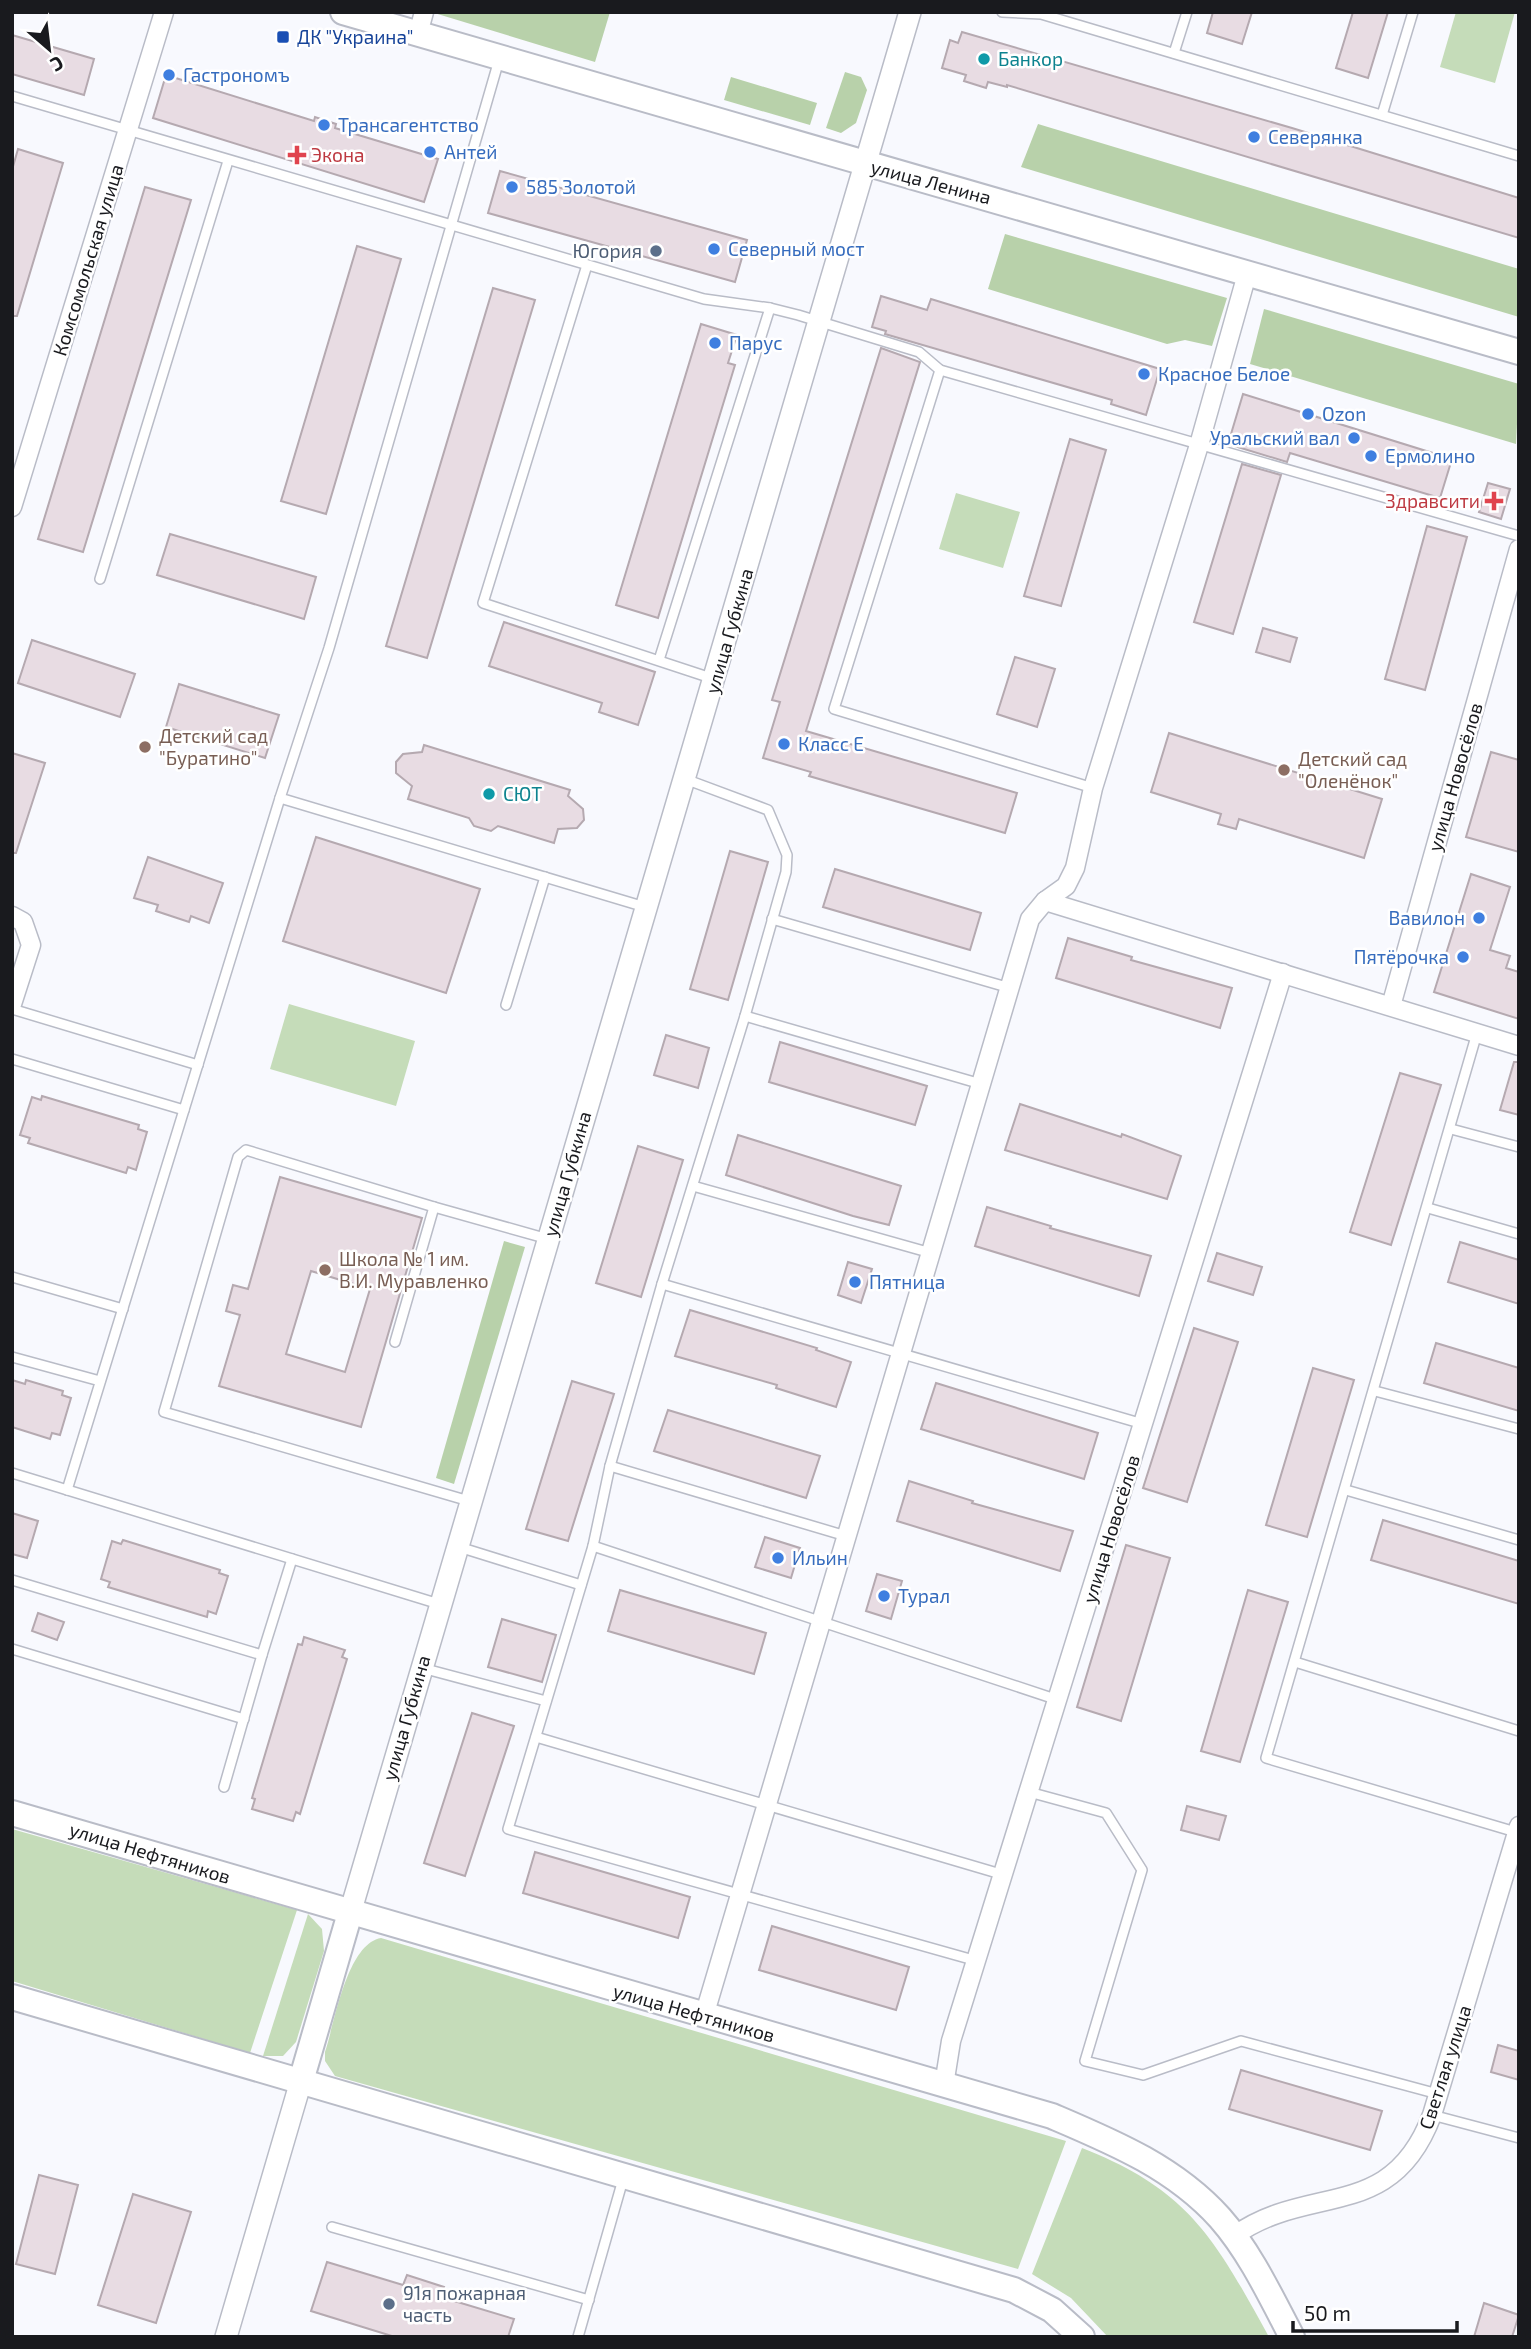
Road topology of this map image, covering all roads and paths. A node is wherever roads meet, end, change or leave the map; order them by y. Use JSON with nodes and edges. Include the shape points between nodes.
{"nodes":[{"id":1,"x":164,"y":12,"type":"edge"},
{"id":2,"x":343,"y":12,"type":"edge"},
{"id":3,"x":910,"y":12,"type":"edge"},
{"id":4,"x":1002,"y":12,"type":"edge"},
{"id":5,"x":1186,"y":12,"type":"edge"},
{"id":6,"x":1413,"y":12,"type":"edge"},
{"id":7,"x":1042,"y":13,"type":"edge"},
{"id":8,"x":421,"y":23,"type":"edge"},
{"id":9,"x":1174,"y":52,"type":"junction"},
{"id":10,"x":499,"y":59,"type":"junction"},
{"id":11,"x":12,"y":96,"type":"edge"},
{"id":12,"x":1382,"y":115,"type":"junction"},
{"id":13,"x":128,"y":131,"type":"junction"},
{"id":14,"x":1518,"y":154,"type":"edge"},
{"id":15,"x":228,"y":161,"type":"junction"},
{"id":16,"x":866,"y":164,"type":"junction"},
{"id":17,"x":452,"y":226,"type":"junction"},
{"id":18,"x":587,"y":265,"type":"junction"},
{"id":19,"x":1247,"y":274,"type":"junction"},
{"id":20,"x":770,"y":308,"type":"junction"},
{"id":21,"x":818,"y":321,"type":"junction"},
{"id":22,"x":1519,"y":352,"type":"edge"},
{"id":23,"x":940,"y":370,"type":"junction"},
{"id":24,"x":1199,"y":445,"type":"junction"},
{"id":25,"x":12,"y":507,"type":"edge"},
{"id":26,"x":1519,"y":537,"type":"edge"},
{"id":27,"x":1519,"y":549,"type":"edge"},
{"id":28,"x":100,"y":579,"type":"dead end"},
{"id":29,"x":659,"y":660,"type":"junction"},
{"id":30,"x":715,"y":679,"type":"junction"},
{"id":31,"x":685,"y":779,"type":"junction"},
{"id":32,"x":1093,"y":788,"type":"junction"},
{"id":33,"x":280,"y":798,"type":"junction"},
{"id":34,"x":545,"y":877,"type":"junction"},
{"id":35,"x":1045,"y":901,"type":"junction"},
{"id":36,"x":645,"y":907,"type":"junction"},
{"id":37,"x":12,"y":916,"type":"edge"},
{"id":38,"x":772,"y":919,"type":"junction"},
{"id":39,"x":1283,"y":973,"type":"junction"},
{"id":40,"x":1010,"y":988,"type":"junction"},
{"id":41,"x":506,"y":1005,"type":"dead end"},
{"id":42,"x":12,"y":1006,"type":"edge"},
{"id":43,"x":1391,"y":1006,"type":"junction"},
{"id":44,"x":745,"y":1016,"type":"junction"},
{"id":45,"x":1477,"y":1033,"type":"junction"},
{"id":46,"x":1519,"y":1046,"type":"edge"},
{"id":47,"x":12,"y":1059,"type":"edge"},
{"id":48,"x":198,"y":1065,"type":"junction"},
{"id":49,"x":981,"y":1084,"type":"junction"},
{"id":50,"x":184,"y":1110,"type":"junction"},
{"id":51,"x":1451,"y":1129,"type":"junction"},
{"id":52,"x":1519,"y":1147,"type":"edge"},
{"id":53,"x":693,"y":1186,"type":"junction"},
{"id":54,"x":434,"y":1207,"type":"junction"},
{"id":55,"x":1428,"y":1208,"type":"junction"},
{"id":56,"x":1519,"y":1234,"type":"edge"},
{"id":57,"x":548,"y":1239,"type":"junction"},
{"id":58,"x":930,"y":1253,"type":"junction"},
{"id":59,"x":12,"y":1277,"type":"edge"},
{"id":60,"x":662,"y":1284,"type":"junction"},
{"id":61,"x":122,"y":1309,"type":"junction"},
{"id":62,"x":395,"y":1342,"type":"dead end"},
{"id":63,"x":901,"y":1352,"type":"junction"},
{"id":64,"x":12,"y":1357,"type":"edge"},
{"id":65,"x":100,"y":1381,"type":"junction"},
{"id":66,"x":1375,"y":1391,"type":"junction"},
{"id":67,"x":1143,"y":1424,"type":"junction"},
{"id":68,"x":1519,"y":1429,"type":"edge"},
{"id":69,"x":610,"y":1466,"type":"junction"},
{"id":70,"x":12,"y":1473,"type":"edge"},
{"id":71,"x":67,"y":1490,"type":"junction"},
{"id":72,"x":1346,"y":1490,"type":"junction"},
{"id":73,"x":470,"y":1502,"type":"junction"},
{"id":74,"x":846,"y":1536,"type":"junction"},
{"id":75,"x":1519,"y":1540,"type":"edge"},
{"id":76,"x":456,"y":1546,"type":"junction"},
{"id":77,"x":593,"y":1546,"type":"junction"},
{"id":78,"x":292,"y":1559,"type":"junction"},
{"id":79,"x":12,"y":1580,"type":"edge"},
{"id":80,"x":581,"y":1585,"type":"junction"},
{"id":81,"x":439,"y":1604,"type":"junction"},
{"id":82,"x":821,"y":1621,"type":"junction"},
{"id":83,"x":12,"y":1649,"type":"edge"},
{"id":84,"x":262,"y":1655,"type":"junction"},
{"id":85,"x":1295,"y":1662,"type":"junction"},
{"id":86,"x":421,"y":1667,"type":"junction"},
{"id":87,"x":1058,"y":1700,"type":"junction"},
{"id":88,"x":546,"y":1701,"type":"junction"},
{"id":89,"x":244,"y":1719,"type":"junction"},
{"id":90,"x":1519,"y":1731,"type":"edge"},
{"id":91,"x":536,"y":1737,"type":"junction"},
{"id":92,"x":224,"y":1787,"type":"dead end"},
{"id":93,"x":1029,"y":1791,"type":"junction"},
{"id":94,"x":766,"y":1804,"type":"junction"},
{"id":95,"x":12,"y":1812,"type":"edge"},
{"id":96,"x":1518,"y":1831,"type":"edge"},
{"id":97,"x":1004,"y":1875,"type":"junction"},
{"id":98,"x":739,"y":1894,"type":"junction"},
{"id":99,"x":350,"y":1913,"type":"junction"},
{"id":100,"x":976,"y":1961,"type":"junction"},
{"id":101,"x":12,"y":1997,"type":"edge"},
{"id":102,"x":704,"y":2016,"type":"junction"},
{"id":103,"x":301,"y":2081,"type":"junction"},
{"id":104,"x":944,"y":2085,"type":"junction"},
{"id":105,"x":1438,"y":2094,"type":"junction"},
{"id":106,"x":1432,"y":2115,"type":"junction"},
{"id":107,"x":1519,"y":2138,"type":"edge"},
{"id":108,"x":624,"y":2175,"type":"junction"},
{"id":109,"x":332,"y":2227,"type":"dead end"},
{"id":110,"x":1234,"y":2236,"type":"junction"},
{"id":111,"x":589,"y":2300,"type":"junction"},
{"id":112,"x":226,"y":2337,"type":"edge"},
{"id":113,"x":579,"y":2337,"type":"edge"},
{"id":114,"x":1082,"y":2337,"type":"edge"},
{"id":115,"x":1292,"y":2337,"type":"edge"}],
"edges":[{"from":1,"to":13,"type":"street","name":"Комсомольская улица"},
{"from":2,"to":8,"type":"main road","name":"улица Ленина"},
{"from":3,"to":16,"type":"street","name":"улица Губкина"},
{"from":4,"to":7,"type":"lane"},
{"from":5,"to":9,"type":"lane"},
{"from":6,"to":12,"type":"lane"},
{"from":7,"to":9,"type":"lane"},
{"from":8,"to":10,"type":"main road","name":"улица Ленина"},
{"from":9,"to":12,"type":"lane"},
{"from":10,"to":16,"type":"main road","name":"улица Ленина"},
{"from":10,"to":17,"type":"lane"},
{"from":11,"to":13,"type":"lane"},
{"from":12,"to":14,"type":"lane"},
{"from":13,"to":15,"type":"lane"},
{"from":13,"to":25,"type":"street","name":"Комсомольская улица"},
{"from":15,"to":17,"type":"lane"},
{"from":15,"to":28,"type":"lane"},
{"from":16,"to":19,"type":"main road","name":"улица Ленина"},
{"from":16,"to":21,"type":"street","name":"улица Губкина"},
{"from":17,"to":18,"type":"lane"},
{"from":17,"to":33,"type":"lane","via":[[329,648]]},
{"from":18,"to":20,"type":"lane","via":[[704,299]]},
{"from":18,"to":29,"type":"lane","via":[[483,603]]},
{"from":19,"to":22,"type":"main road","name":"улица Ленина"},
{"from":19,"to":24,"type":"street"},
{"from":20,"to":21,"type":"lane"},
{"from":20,"to":29,"type":"lane"},
{"from":21,"to":23,"type":"lane","via":[[919,352]]},
{"from":21,"to":30,"type":"street","name":"улица Губкина"},
{"from":23,"to":24,"type":"lane"},
{"from":23,"to":32,"type":"lane","via":[[834,709]]},
{"from":24,"to":26,"type":"lane"},
{"from":24,"to":32,"type":"street"},
{"from":27,"to":43,"type":"street","name":"улица Новосёлов"},
{"from":29,"to":30,"type":"lane"},
{"from":30,"to":31,"type":"street","name":"улица Губкина"},
{"from":31,"to":36,"type":"street","name":"улица Губкина"},
{"from":31,"to":38,"type":"lane","via":[[760,805],[772,816],[787,855]]},
{"from":32,"to":35,"type":"street","via":[[1075,868],[1066,886]]},
{"from":33,"to":34,"type":"lane"},
{"from":33,"to":48,"type":"lane"},
{"from":34,"to":36,"type":"lane"},
{"from":34,"to":41,"type":"lane"},
{"from":35,"to":39,"type":"street"},
{"from":35,"to":40,"type":"street","via":[[1030,919]]},
{"from":36,"to":57,"type":"street","name":"улица Губкина"},
{"from":37,"to":42,"type":"street","via":[[23,922],[31,945]]},
{"from":38,"to":40,"type":"lane"},
{"from":38,"to":44,"type":"lane"},
{"from":39,"to":43,"type":"street"},
{"from":39,"to":67,"type":"street","name":"улица Новосёлов"},
{"from":40,"to":49,"type":"street"},
{"from":42,"to":48,"type":"lane"},
{"from":43,"to":45,"type":"street"},
{"from":44,"to":49,"type":"lane"},
{"from":44,"to":53,"type":"lane"},
{"from":45,"to":46,"type":"street"},
{"from":45,"to":51,"type":"lane"},
{"from":47,"to":50,"type":"lane"},
{"from":48,"to":50,"type":"lane"},
{"from":49,"to":58,"type":"street"},
{"from":50,"to":61,"type":"lane"},
{"from":51,"to":52,"type":"lane"},
{"from":51,"to":55,"type":"lane"},
{"from":53,"to":58,"type":"lane"},
{"from":53,"to":60,"type":"lane"},
{"from":54,"to":57,"type":"lane"},
{"from":54,"to":62,"type":"lane"},
{"from":54,"to":73,"type":"lane","via":[[246,1150],[238,1157],[164,1412]]},
{"from":55,"to":56,"type":"lane"},
{"from":55,"to":66,"type":"lane"},
{"from":57,"to":73,"type":"street","name":"улица Губкина"},
{"from":58,"to":63,"type":"street"},
{"from":59,"to":61,"type":"lane"},
{"from":60,"to":63,"type":"lane"},
{"from":60,"to":69,"type":"lane"},
{"from":61,"to":65,"type":"lane"},
{"from":63,"to":67,"type":"lane"},
{"from":63,"to":74,"type":"street"},
{"from":64,"to":65,"type":"lane"},
{"from":65,"to":71,"type":"lane"},
{"from":66,"to":68,"type":"lane"},
{"from":66,"to":72,"type":"lane"},
{"from":67,"to":87,"type":"street","name":"улица Новосёлов"},
{"from":69,"to":74,"type":"lane"},
{"from":69,"to":77,"type":"lane"},
{"from":70,"to":71,"type":"lane"},
{"from":71,"to":78,"type":"lane"},
{"from":72,"to":75,"type":"lane"},
{"from":72,"to":85,"type":"lane"},
{"from":73,"to":76,"type":"street","name":"улица Губкина"},
{"from":74,"to":82,"type":"street"},
{"from":76,"to":80,"type":"lane"},
{"from":76,"to":81,"type":"street","name":"улица Губкина"},
{"from":77,"to":80,"type":"lane"},
{"from":77,"to":82,"type":"lane"},
{"from":78,"to":81,"type":"lane"},
{"from":78,"to":84,"type":"lane"},
{"from":79,"to":84,"type":"lane"},
{"from":80,"to":88,"type":"lane"},
{"from":81,"to":86,"type":"street","name":"улица Губкина"},
{"from":82,"to":87,"type":"lane"},
{"from":82,"to":94,"type":"street"},
{"from":83,"to":89,"type":"lane"},
{"from":84,"to":89,"type":"lane"},
{"from":85,"to":90,"type":"lane"},
{"from":85,"to":96,"type":"lane","via":[[1266,1758]]},
{"from":86,"to":88,"type":"lane"},
{"from":86,"to":99,"type":"street","name":"улица Губкина"},
{"from":87,"to":93,"type":"street","name":"улица Новосёлов"},
{"from":88,"to":91,"type":"lane"},
{"from":89,"to":92,"type":"lane"},
{"from":91,"to":94,"type":"lane"},
{"from":91,"to":98,"type":"lane","via":[[508,1829]]},
{"from":93,"to":97,"type":"street","name":"улица Новосёлов"},
{"from":93,"to":105,"type":"lane","via":[[1106,1813],[1142,1870],[1085,2061],[1143,2075],[1241,2041]]},
{"from":94,"to":97,"type":"lane"},
{"from":94,"to":98,"type":"street"},
{"from":95,"to":99,"type":"main road","name":"улица Нефтяников"},
{"from":96,"to":105,"type":"street","name":"Светлая улица"},
{"from":97,"to":100,"type":"street","name":"улица Новосёлов"},
{"from":98,"to":100,"type":"lane"},
{"from":98,"to":102,"type":"street"},
{"from":99,"to":102,"type":"main road","name":"улица Нефтяников"},
{"from":99,"to":103,"type":"main road","name":"улица Губкина"},
{"from":100,"to":104,"type":"street","name":"улица Новосёлов","via":[[951,2041]]},
{"from":101,"to":103,"type":"main road"},
{"from":102,"to":104,"type":"main road","name":"улица Нефтяников"},
{"from":103,"to":108,"type":"main road"},
{"from":103,"to":112,"type":"street","name":"улица Губкина"},
{"from":104,"to":110,"type":"main road","name":"улица Нефтяников","via":[[1052,2116],[1125,2147],[1192,2192]]},
{"from":105,"to":106,"type":"street","name":"Светлая улица"},
{"from":106,"to":107,"type":"lane"},
{"from":106,"to":110,"type":"street","name":"Светлая улица","via":[[1412,2154],[1396,2172],[1372,2187],[1265,2216]]},
{"from":108,"to":111,"type":"lane"},
{"from":108,"to":114,"type":"main road","via":[[1014,2290],[1052,2310]]},
{"from":109,"to":111,"type":"lane"},
{"from":110,"to":115,"type":"main road","name":"улица Нефтяников"},
{"from":111,"to":113,"type":"lane"}]}
